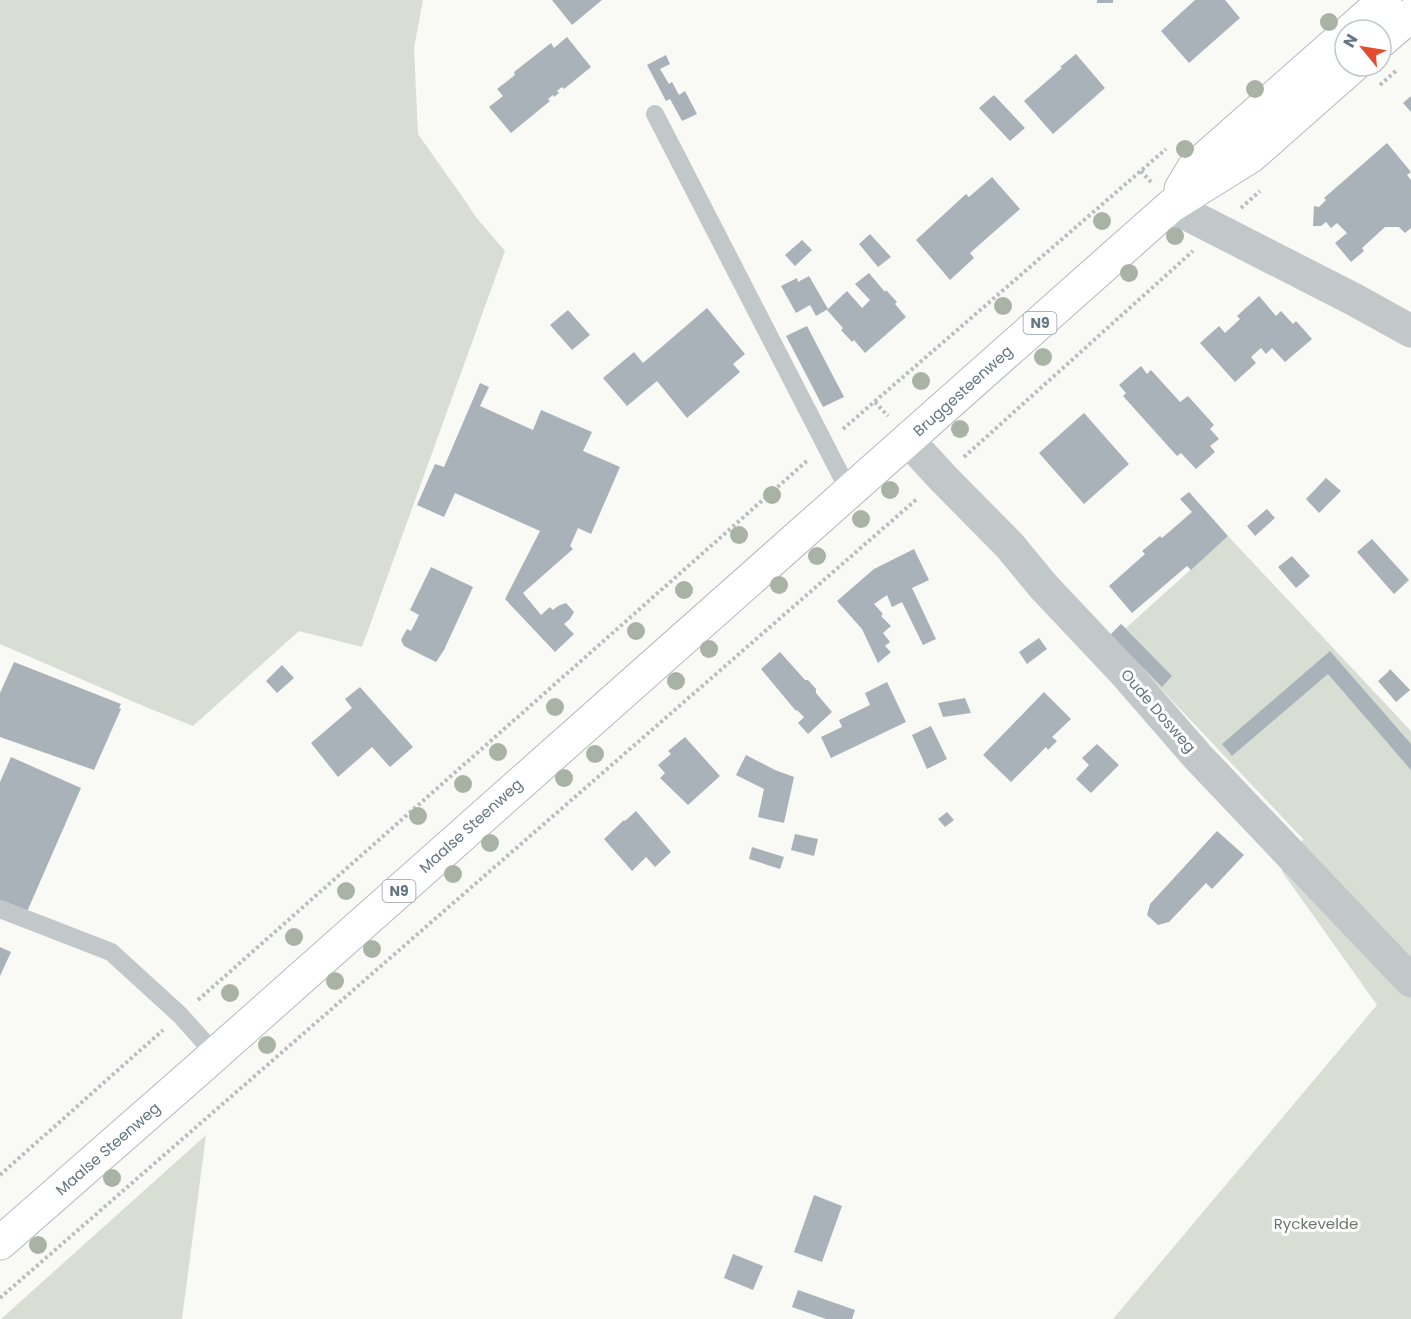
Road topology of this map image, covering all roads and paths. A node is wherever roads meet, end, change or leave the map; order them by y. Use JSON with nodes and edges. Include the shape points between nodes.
{"nodes":[{"id":1,"x":1385,"y":0,"type":"edge"},
{"id":2,"x":1411,"y":15,"type":"edge"},
{"id":3,"x":1365,"y":18,"type":"edge"},
{"id":4,"x":1393,"y":31,"type":"edge"},
{"id":5,"x":1333,"y":46,"type":"edge"},
{"id":6,"x":1339,"y":78,"type":"edge"},
{"id":7,"x":655,"y":114,"type":"dead end"},
{"id":8,"x":1141,"y":171,"type":"dead end"},
{"id":9,"x":1171,"y":206,"type":"junction"},
{"id":10,"x":1216,"y":229,"type":"junction"},
{"id":11,"x":1411,"y":330,"type":"edge"},
{"id":12,"x":908,"y":440,"type":"junction"},
{"id":13,"x":825,"y":445,"type":"junction"},
{"id":14,"x":942,"y":477,"type":"junction"},
{"id":15,"x":841,"y":497,"type":"junction"},
{"id":16,"x":0,"y":909,"type":"edge"},
{"id":17,"x":1411,"y":981,"type":"edge"},
{"id":18,"x":180,"y":1015,"type":"junction"},
{"id":19,"x":215,"y":1054,"type":"junction"},
{"id":20,"x":0,"y":1175,"type":"edge"},
{"id":21,"x":0,"y":1243,"type":"edge"},
{"id":22,"x":0,"y":1299,"type":"edge"}],
"edges":[{"from":1,"to":3,"type":"main road"},
{"from":2,"to":4,"type":"main road"},
{"from":5,"to":9,"type":"main road","name":"Bruggesteenweg","number":"N9","via":[[1193,169]]},
{"from":6,"to":9,"type":"main road","name":"Bruggesteenweg","number":"N9","via":[[1251,156]]},
{"from":7,"to":13,"type":"lane"},
{"from":8,"to":13,"type":"path"},
{"from":9,"to":10,"type":"street"},
{"from":9,"to":12,"type":"main road","name":"Bruggesteenweg","number":"N9"},
{"from":10,"to":11,"type":"street"},
{"from":10,"to":14,"type":"path"},
{"from":12,"to":14,"type":"street","name":"Oude Dosweg"},
{"from":12,"to":15,"type":"main road","name":"Bruggesteenweg","number":"N9"},
{"from":13,"to":15,"type":"lane"},
{"from":13,"to":18,"type":"path"},
{"from":14,"to":17,"type":"street","name":"Oude Dosweg","via":[[1010,546],[1198,757]]},
{"from":14,"to":22,"type":"path"},
{"from":15,"to":19,"type":"main road","name":"Maalse Steenweg","number":"N9"},
{"from":16,"to":18,"type":"lane","via":[[111,952]]},
{"from":18,"to":19,"type":"lane"},
{"from":18,"to":20,"type":"path"},
{"from":19,"to":21,"type":"main road","name":"Maalse Steenweg","number":"N9"}]}
